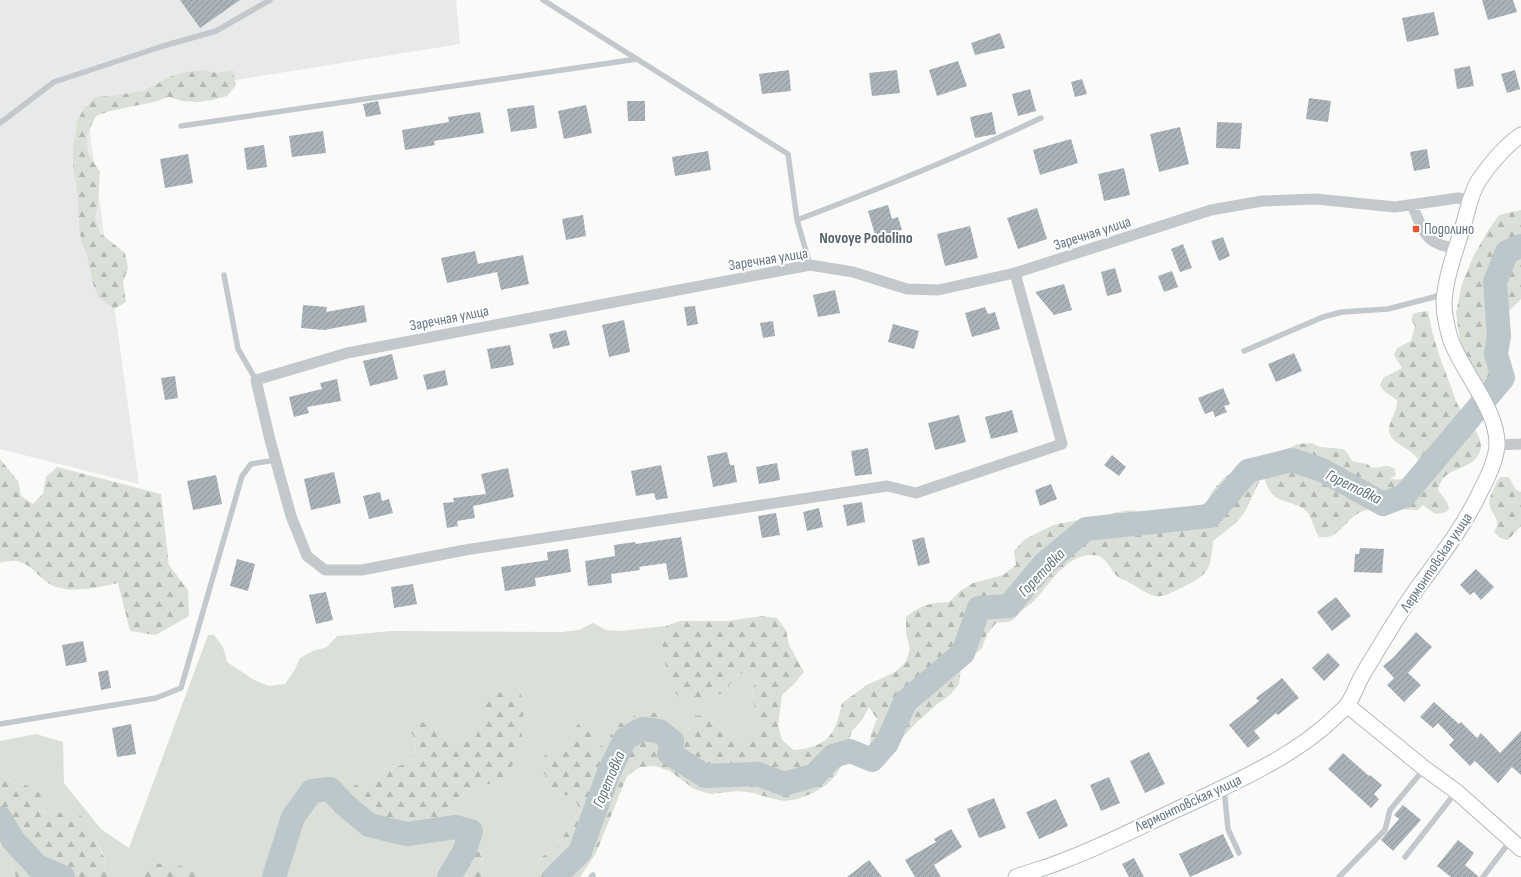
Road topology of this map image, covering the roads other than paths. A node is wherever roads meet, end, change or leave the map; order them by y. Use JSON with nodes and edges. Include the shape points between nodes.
{"nodes":[{"id":1,"x":270,"y":0,"type":"edge"},
{"id":2,"x":542,"y":0,"type":"edge"},
{"id":3,"x":637,"y":59,"type":"junction"},
{"id":4,"x":1041,"y":118,"type":"dead end"},
{"id":5,"x":0,"y":123,"type":"edge"},
{"id":6,"x":181,"y":126,"type":"dead end"},
{"id":7,"x":1521,"y":135,"type":"edge"},
{"id":8,"x":1471,"y":200,"type":"junction"},
{"id":9,"x":1412,"y":205,"type":"junction"},
{"id":10,"x":797,"y":220,"type":"junction"},
{"id":11,"x":1456,"y":248,"type":"junction"},
{"id":12,"x":810,"y":265,"type":"junction"},
{"id":13,"x":1015,"y":273,"type":"junction"},
{"id":14,"x":224,"y":275,"type":"dead end"},
{"id":15,"x":1446,"y":291,"type":"junction"},
{"id":16,"x":1244,"y":351,"type":"dead end"},
{"id":17,"x":256,"y":380,"type":"junction"},
{"id":18,"x":1521,"y":444,"type":"edge"},
{"id":19,"x":1497,"y":445,"type":"junction"},
{"id":20,"x":276,"y":460,"type":"junction"},
{"id":21,"x":1347,"y":705,"type":"junction"},
{"id":22,"x":0,"y":724,"type":"edge"},
{"id":23,"x":1424,"y":768,"type":"junction"},
{"id":24,"x":1224,"y":787,"type":"junction"},
{"id":25,"x":1457,"y":792,"type":"junction"},
{"id":26,"x":1516,"y":844,"type":"edge"},
{"id":27,"x":1240,"y":853,"type":"dead end"},
{"id":28,"x":1405,"y":857,"type":"dead end"},
{"id":29,"x":1016,"y":877,"type":"edge"},
{"id":30,"x":1339,"y":877,"type":"edge"},
{"id":31,"x":1483,"y":877,"type":"edge"}],
"edges":[{"from":1,"to":5,"type":"lane","via":[[216,31],[54,82]]},
{"from":2,"to":3,"type":"lane"},
{"from":3,"to":6,"type":"lane"},
{"from":3,"to":10,"type":"lane","via":[[788,154]]},
{"from":4,"to":10,"type":"lane","via":[[893,183]]},
{"from":7,"to":8,"type":"street","name":"Лермонтовская улица","via":[[1482,175]]},
{"from":8,"to":9,"type":"street","name":"Заречная улица","via":[[1458,198]]},
{"from":8,"to":11,"type":"street","name":"Лермонтовская улица"},
{"from":9,"to":11,"type":"street","via":[[1426,236],[1435,244]]},
{"from":9,"to":13,"type":"street","name":"Заречная улица","via":[[1394,207],[1316,199],[1262,202],[1211,210]]},
{"from":10,"to":12,"type":"lane"},
{"from":11,"to":15,"type":"street","name":"Лермонтовская улица"},
{"from":12,"to":13,"type":"street","name":"Заречная улица","via":[[853,272],[907,289],[938,290]]},
{"from":12,"to":17,"type":"street","name":"Заречная улица","via":[[347,353]]},
{"from":13,"to":20,"type":"street","via":[[1062,444],[916,493],[887,486],[465,550],[362,570],[325,570],[307,556],[291,516]]},
{"from":14,"to":17,"type":"lane","via":[[238,349]]},
{"from":15,"to":16,"type":"lane","via":[[1434,297],[1388,309],[1342,312],[1323,317]]},
{"from":15,"to":19,"type":"street","name":"Лермонтовская улица","via":[[1444,303],[1450,338],[1464,369],[1490,411]]},
{"from":17,"to":20,"type":"street"},
{"from":18,"to":19,"type":"street"},
{"from":19,"to":21,"type":"street","name":"Лермонтовская улица","via":[[1491,471],[1474,506],[1456,536],[1411,596],[1361,677]]},
{"from":20,"to":22,"type":"lane","via":[[251,464],[242,476],[181,688],[156,698]]},
{"from":21,"to":23,"type":"street"},
{"from":21,"to":24,"type":"street","name":"Лермонтовская улица","via":[[1300,745]]},
{"from":23,"to":25,"type":"street"},
{"from":23,"to":30,"type":"lane","via":[[1390,810],[1385,830]]},
{"from":24,"to":27,"type":"lane","via":[[1228,828]]},
{"from":24,"to":29,"type":"street","name":"Лермонтовская улица","via":[[1065,860]]},
{"from":25,"to":26,"type":"street"},
{"from":25,"to":28,"type":"lane"},
{"from":26,"to":31,"type":"lane"}]}
